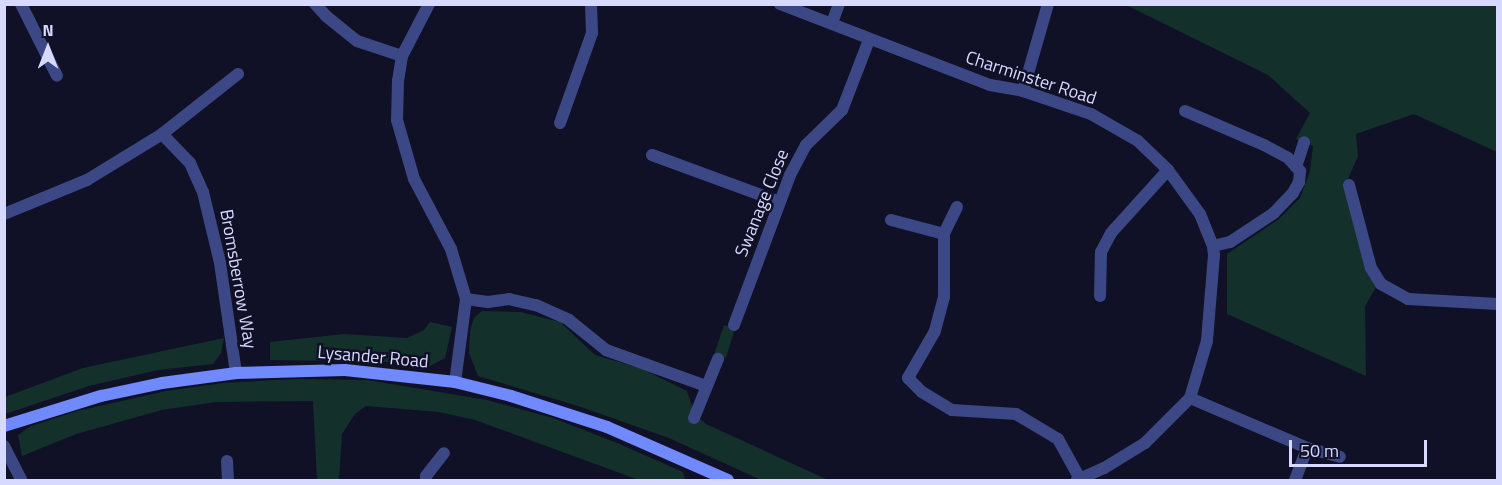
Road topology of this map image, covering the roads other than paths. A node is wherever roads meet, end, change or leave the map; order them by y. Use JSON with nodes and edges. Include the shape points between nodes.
{"nodes":[{"id":1,"x":21,"y":4,"type":"edge"},
{"id":2,"x":315,"y":4,"type":"edge"},
{"id":3,"x":429,"y":4,"type":"edge"},
{"id":4,"x":591,"y":4,"type":"edge"},
{"id":5,"x":780,"y":4,"type":"edge"},
{"id":6,"x":839,"y":4,"type":"edge"},
{"id":7,"x":1048,"y":4,"type":"edge"},
{"id":8,"x":832,"y":23,"type":"junction"},
{"id":9,"x":869,"y":40,"type":"junction"},
{"id":10,"x":402,"y":56,"type":"junction"},
{"id":11,"x":238,"y":74,"type":"dead end"},
{"id":12,"x":57,"y":76,"type":"dead end"},
{"id":13,"x":1023,"y":91,"type":"junction"},
{"id":14,"x":1185,"y":111,"type":"dead end"},
{"id":15,"x":560,"y":123,"type":"dead end"},
{"id":16,"x":162,"y":134,"type":"junction"},
{"id":17,"x":1304,"y":142,"type":"dead end"},
{"id":18,"x":652,"y":155,"type":"dead end"},
{"id":19,"x":1296,"y":167,"type":"junction"},
{"id":20,"x":1168,"y":170,"type":"junction"},
{"id":21,"x":1349,"y":185,"type":"dead end"},
{"id":22,"x":780,"y":202,"type":"junction"},
{"id":23,"x":957,"y":207,"type":"dead end"},
{"id":24,"x":4,"y":214,"type":"edge"},
{"id":25,"x":891,"y":220,"type":"dead end"},
{"id":26,"x":944,"y":234,"type":"junction"},
{"id":27,"x":1214,"y":246,"type":"junction"},
{"id":28,"x":1100,"y":296,"type":"dead end"},
{"id":29,"x":466,"y":299,"type":"junction"},
{"id":30,"x":1497,"y":304,"type":"edge"},
{"id":31,"x":734,"y":325,"type":"dead end"},
{"id":32,"x":718,"y":359,"type":"dead end"},
{"id":33,"x":236,"y":373,"type":"junction"},
{"id":34,"x":455,"y":382,"type":"junction"},
{"id":35,"x":706,"y":386,"type":"junction"},
{"id":36,"x":1190,"y":398,"type":"junction"},
{"id":37,"x":694,"y":418,"type":"dead end"},
{"id":38,"x":4,"y":426,"type":"edge"},
{"id":39,"x":4,"y":446,"type":"edge"},
{"id":40,"x":1307,"y":448,"type":"junction"},
{"id":41,"x":444,"y":453,"type":"dead end"},
{"id":42,"x":1340,"y":457,"type":"dead end"},
{"id":43,"x":227,"y":461,"type":"dead end"},
{"id":44,"x":710,"y":477,"type":"edge"},
{"id":45,"x":1078,"y":479,"type":"edge"},
{"id":46,"x":21,"y":480,"type":"edge"},
{"id":47,"x":228,"y":480,"type":"edge"},
{"id":48,"x":426,"y":480,"type":"edge"},
{"id":49,"x":728,"y":480,"type":"edge"},
{"id":50,"x":1296,"y":480,"type":"edge"}],
"edges":[{"from":1,"to":12,"type":"street"},
{"from":2,"to":10,"type":"street","via":[[357,40]]},
{"from":3,"to":10,"type":"street"},
{"from":4,"to":15,"type":"street","via":[[592,33]]},
{"from":5,"to":8,"type":"street","name":"Charminster Road"},
{"from":6,"to":8,"type":"street"},
{"from":7,"to":13,"type":"street"},
{"from":8,"to":9,"type":"street","name":"Charminster Road"},
{"from":9,"to":13,"type":"street","name":"Charminster Road","via":[[990,85]]},
{"from":9,"to":22,"type":"street","name":"Swanage Close","via":[[842,110],[806,145]]},
{"from":10,"to":29,"type":"street","via":[[397,120],[407,158],[418,189],[451,249]]},
{"from":11,"to":16,"type":"street"},
{"from":13,"to":20,"type":"street","name":"Charminster Road","via":[[1091,114],[1138,141]]},
{"from":14,"to":19,"type":"street","via":[[1264,145]]},
{"from":16,"to":24,"type":"street","via":[[87,180]]},
{"from":16,"to":33,"type":"street","name":"Bromsberrow Way","via":[[190,163],[203,192],[220,263]]},
{"from":17,"to":19,"type":"street"},
{"from":18,"to":22,"type":"street"},
{"from":19,"to":27,"type":"street","via":[[1300,171],[1299,182],[1274,213],[1230,242]]},
{"from":20,"to":27,"type":"street","name":"Charminster Road","via":[[1200,214]]},
{"from":20,"to":28,"type":"street","via":[[1111,233],[1101,252]]},
{"from":21,"to":30,"type":"street","via":[[1371,268],[1381,284],[1408,299]]},
{"from":22,"to":31,"type":"street","name":"Swanage Close"},
{"from":23,"to":26,"type":"street"},
{"from":25,"to":26,"type":"street"},
{"from":26,"to":45,"type":"street","via":[[944,297],[935,331],[908,378],[922,392],[952,410],[1016,414],[1058,440]]},
{"from":27,"to":36,"type":"street","name":"Charminster Road","via":[[1208,341]]},
{"from":29,"to":34,"type":"street"},
{"from":29,"to":35,"type":"street","via":[[509,299],[536,305],[569,320],[606,350]]},
{"from":32,"to":35,"type":"street"},
{"from":33,"to":34,"type":"street","name":"Lysander Road","via":[[345,370]]},
{"from":33,"to":38,"type":"street","name":"Lysander Road","via":[[133,388]]},
{"from":34,"to":44,"type":"street","name":"Lysander Road","via":[[607,427]]},
{"from":35,"to":37,"type":"street"},
{"from":36,"to":40,"type":"street"},
{"from":36,"to":45,"type":"street","name":"Charminster Road","via":[[1145,443]]},
{"from":39,"to":46,"type":"street"},
{"from":40,"to":42,"type":"street"},
{"from":40,"to":50,"type":"street"},
{"from":41,"to":48,"type":"street"},
{"from":43,"to":47,"type":"street"},
{"from":44,"to":49,"type":"street","name":"Lysander Road"}]}
